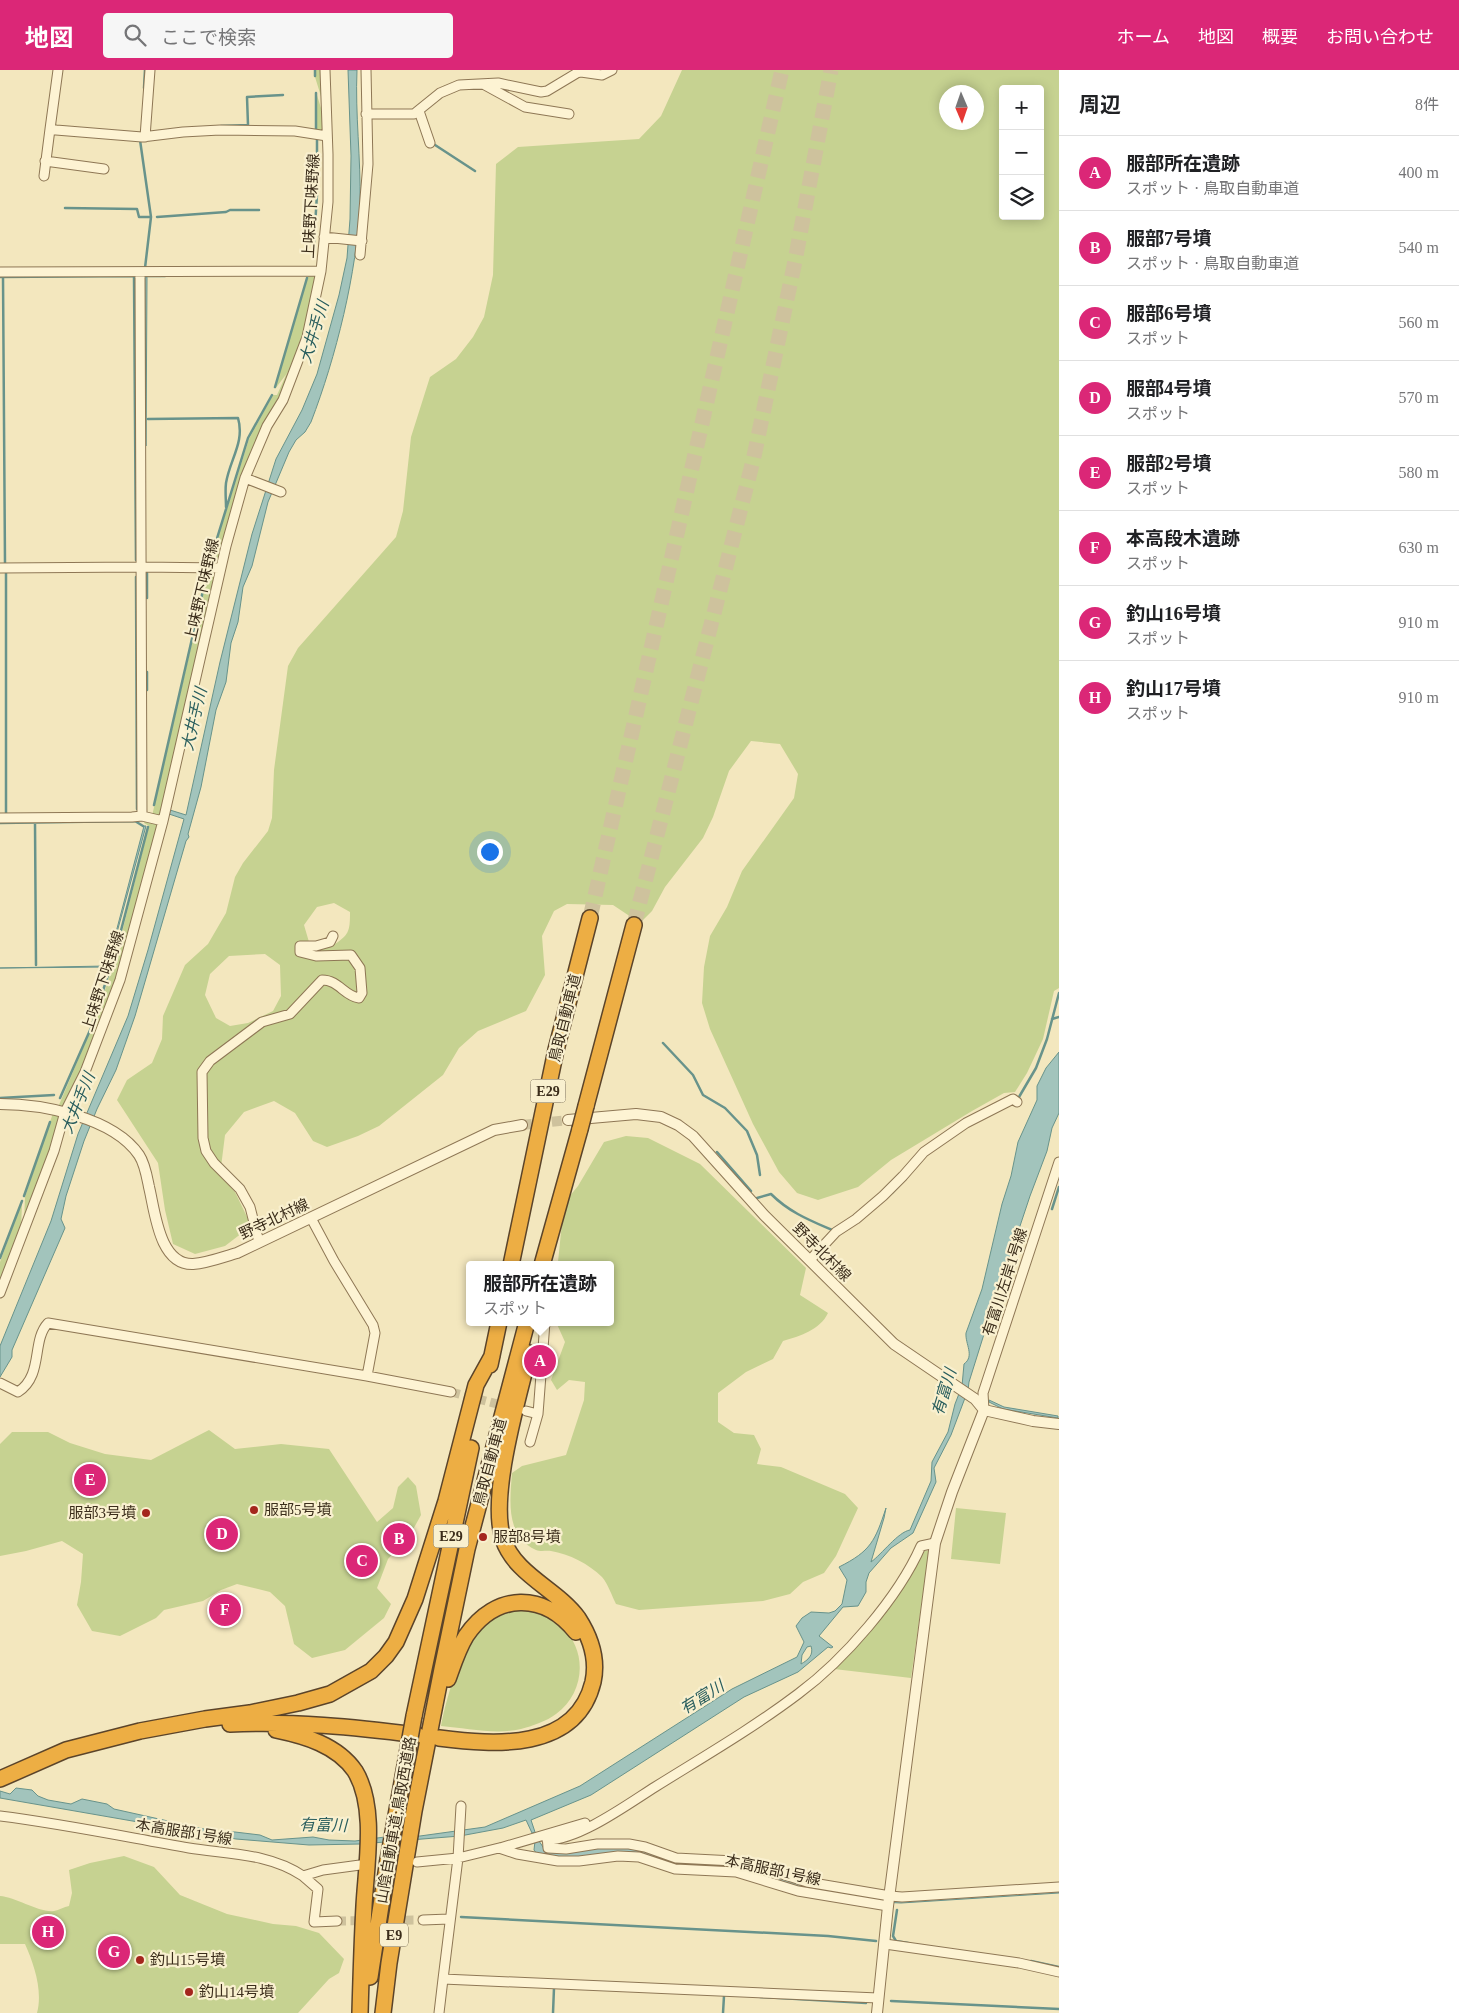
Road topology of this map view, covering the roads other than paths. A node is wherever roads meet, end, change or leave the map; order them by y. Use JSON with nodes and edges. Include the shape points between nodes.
{"nodes":[{"id":1,"x":58,"y":70,"type":"edge"},
{"id":2,"x":150,"y":70,"type":"edge"},
{"id":3,"x":325,"y":70,"type":"edge"},
{"id":4,"x":366,"y":70,"type":"edge"},
{"id":5,"x":612,"y":70,"type":"edge"},
{"id":6,"x":481,"y":83,"type":"junction"},
{"id":7,"x":419,"y":111,"type":"junction"},
{"id":8,"x":366,"y":114,"type":"junction"},
{"id":9,"x":568,"y":114,"type":"dead end"},
{"id":10,"x":50,"y":129,"type":"junction"},
{"id":11,"x":145,"y":136,"type":"junction"},
{"id":12,"x":327,"y":136,"type":"junction"},
{"id":13,"x":430,"y":143,"type":"dead end"},
{"id":14,"x":46,"y":162,"type":"junction"},
{"id":15,"x":104,"y":169,"type":"dead end"},
{"id":16,"x":44,"y":176,"type":"dead end"},
{"id":17,"x":327,"y":238,"type":"junction"},
{"id":18,"x":361,"y":241,"type":"junction"},
{"id":19,"x":360,"y":255,"type":"dead end"},
{"id":20,"x":321,"y":271,"type":"junction"},
{"id":21,"x":0,"y":272,"type":"edge"},
{"id":22,"x":140,"y":273,"type":"junction"},
{"id":23,"x":249,"y":479,"type":"junction"},
{"id":24,"x":281,"y":492,"type":"dead end"},
{"id":25,"x":142,"y":567,"type":"junction"},
{"id":26,"x":0,"y":568,"type":"edge"},
{"id":27,"x":221,"y":568,"type":"junction"},
{"id":28,"x":142,"y":816,"type":"junction"},
{"id":29,"x":0,"y":818,"type":"edge"},
{"id":30,"x":163,"y":821,"type":"junction"},
{"id":31,"x":590,"y":918,"type":"tunnel mouth"},
{"id":32,"x":634,"y":925,"type":"tunnel mouth"},
{"id":33,"x":333,"y":936,"type":"dead end"},
{"id":34,"x":1017,"y":1102,"type":"dead end"},
{"id":35,"x":0,"y":1104,"type":"edge"},
{"id":36,"x":69,"y":1113,"type":"junction"},
{"id":37,"x":574,"y":1124,"type":"junction"},
{"id":38,"x":522,"y":1125,"type":"tunnel mouth"},
{"id":39,"x":1059,"y":1162,"type":"edge"},
{"id":40,"x":311,"y":1218,"type":"junction"},
{"id":41,"x":554,"y":1218,"type":"junction"},
{"id":42,"x":260,"y":1242,"type":"junction"},
{"id":43,"x":810,"y":1260,"type":"junction"},
{"id":44,"x":512,"y":1261,"type":"edge"},
{"id":45,"x":543,"y":1261,"type":"edge"},
{"id":46,"x":547,"y":1261,"type":"edge"},
{"id":47,"x":0,"y":1293,"type":"edge"},
{"id":48,"x":498,"y":1326,"type":"edge"},
{"id":49,"x":526,"y":1326,"type":"edge"},
{"id":50,"x":534,"y":1326,"type":"edge"},
{"id":51,"x":545,"y":1326,"type":"edge"},
{"id":52,"x":492,"y":1356,"type":"junction"},
{"id":53,"x":367,"y":1376,"type":"junction"},
{"id":54,"x":0,"y":1384,"type":"edge"},
{"id":55,"x":451,"y":1392,"type":"tunnel mouth"},
{"id":56,"x":984,"y":1410,"type":"junction"},
{"id":57,"x":526,"y":1411,"type":"dead end"},
{"id":58,"x":538,"y":1414,"type":"junction"},
{"id":59,"x":1059,"y":1424,"type":"edge"},
{"id":60,"x":530,"y":1442,"type":"dead end"},
{"id":61,"x":935,"y":1543,"type":"junction"},
{"id":62,"x":250,"y":1713,"type":"junction"},
{"id":63,"x":205,"y":1726,"type":"junction"},
{"id":64,"x":417,"y":1726,"type":"junction"},
{"id":65,"x":437,"y":1729,"type":"junction"},
{"id":66,"x":67,"y":1752,"type":"junction"},
{"id":67,"x":424,"y":1760,"type":"junction"},
{"id":68,"x":0,"y":1779,"type":"edge"},
{"id":69,"x":0,"y":1784,"type":"edge"},
{"id":70,"x":461,"y":1806,"type":"dead end"},
{"id":71,"x":0,"y":1816,"type":"edge"},
{"id":72,"x":547,"y":1837,"type":"junction"},
{"id":73,"x":499,"y":1848,"type":"junction"},
{"id":74,"x":458,"y":1858,"type":"junction"},
{"id":75,"x":412,"y":1860,"type":"junction"},
{"id":76,"x":364,"y":1863,"type":"junction"},
{"id":77,"x":303,"y":1876,"type":"junction"},
{"id":78,"x":1059,"y":1887,"type":"edge"},
{"id":79,"x":889,"y":1901,"type":"junction"},
{"id":80,"x":450,"y":1919,"type":"junction"},
{"id":81,"x":423,"y":1920,"type":"tunnel mouth"},
{"id":82,"x":337,"y":1921,"type":"tunnel mouth"},
{"id":83,"x":885,"y":1944,"type":"junction"},
{"id":84,"x":1059,"y":1972,"type":"edge"},
{"id":85,"x":442,"y":1979,"type":"junction"},
{"id":86,"x":878,"y":1998,"type":"junction"},
{"id":87,"x":360,"y":2013,"type":"edge"},
{"id":88,"x":367,"y":2013,"type":"edge"},
{"id":89,"x":383,"y":2013,"type":"edge"},
{"id":90,"x":439,"y":2013,"type":"edge"},
{"id":91,"x":877,"y":2013,"type":"edge"}],
"edges":[{"from":1,"to":10,"type":"street"},
{"from":2,"to":11,"type":"street"},
{"from":3,"to":12,"type":"street","name":"上味野下味野線"},
{"from":4,"to":8,"type":"street"},
{"from":5,"to":6,"type":"street","via":[[602,75],[577,73],[542,92]]},
{"from":6,"to":7,"type":"street","via":[[445,89]]},
{"from":6,"to":9,"type":"street","via":[[525,107]]},
{"from":7,"to":8,"type":"street","via":[[414,114]]},
{"from":7,"to":13,"type":"street"},
{"from":8,"to":18,"type":"street","via":[[368,164]]},
{"from":10,"to":11,"type":"street"},
{"from":10,"to":14,"type":"street"},
{"from":11,"to":12,"type":"street","via":[[220,130],[296,131]]},
{"from":12,"to":17,"type":"street","name":"上味野下味野線"},
{"from":14,"to":15,"type":"street"},
{"from":14,"to":16,"type":"street"},
{"from":17,"to":18,"type":"street"},
{"from":17,"to":20,"type":"street","name":"上味野下味野線"},
{"from":18,"to":19,"type":"street"},
{"from":20,"to":22,"type":"street"},
{"from":20,"to":23,"type":"street","name":"上味野下味野線","via":[[298,365],[267,426]]},
{"from":21,"to":22,"type":"street"},
{"from":22,"to":25,"type":"street"},
{"from":23,"to":24,"type":"street"},
{"from":23,"to":27,"type":"street","name":"上味野下味野線"},
{"from":25,"to":26,"type":"street"},
{"from":25,"to":27,"type":"street"},
{"from":25,"to":28,"type":"street"},
{"from":27,"to":30,"type":"street","name":"上味野下味野線"},
{"from":28,"to":29,"type":"street"},
{"from":28,"to":30,"type":"street"},
{"from":30,"to":36,"type":"street","name":"上味野下味野線","via":[[120,980]]},
{"from":31,"to":44,"type":"highway","name":"鳥取自動車道","number":"E29","via":[[556,1050]]},
{"from":32,"to":37,"type":"highway","number":"E29","bridge":true,"via":[[586,1106]]},
{"from":33,"to":42,"type":"street","via":[[330,942],[300,946],[300,952],[316,956],[351,955],[360,968],[362,993],[358,998],[331,980],[322,980],[290,1014],[262,1022],[210,1061],[202,1072],[206,1151],[240,1189],[250,1207]]},
{"from":34,"to":43,"type":"street","via":[[1012,1099],[1001,1104],[924,1152],[883,1196],[836,1232]]},
{"from":35,"to":36,"type":"street","via":[[38,1106]]},
{"from":36,"to":42,"type":"street","name":"野寺北村線","via":[[106,1129],[133,1147],[141,1157],[160,1238],[179,1261],[191,1264],[210,1261]]},
{"from":36,"to":47,"type":"street","name":"上味野下味野線"},
{"from":37,"to":41,"type":"highway","number":"E29"},
{"from":37,"to":43,"type":"street","name":"野寺北村線","via":[[636,1114],[661,1117],[678,1125],[693,1136],[764,1215]]},
{"from":38,"to":40,"type":"street","name":"野寺北村線","via":[[494,1130]]},
{"from":39,"to":56,"type":"street","name":"有富川左岸1号線","via":[[983,1393]]},
{"from":40,"to":42,"type":"street","name":"野寺北村線"},
{"from":40,"to":53,"type":"street","via":[[373,1325],[375,1333]]},
{"from":41,"to":45,"type":"highway","number":"E29"},
{"from":41,"to":46,"type":"highway"},
{"from":43,"to":56,"type":"street","name":"野寺北村線","via":[[894,1344],[975,1399]]},
{"from":48,"to":52,"type":"highway","name":"鳥取自動車道","number":"E29"},
{"from":49,"to":65,"type":"highway","name":"鳥取自動車道","number":"E29","via":[[467,1549]]},
{"from":50,"to":65,"type":"highway","via":[[502,1480],[499,1520],[504,1541],[521,1567],[565,1604],[586,1631],[595,1672],[584,1706],[568,1722],[537,1738],[490,1744]]},
{"from":51,"to":58,"type":"street"},
{"from":52,"to":62,"type":"highway","via":[[476,1385],[429,1558],[396,1642],[371,1671],[330,1694]]},
{"from":52,"to":64,"type":"highway","name":"鳥取自動車道","number":"E29","via":[[449,1546]]},
{"from":53,"to":54,"type":"street","via":[[48,1323],[43,1328],[36,1364],[26,1387],[18,1392]]},
{"from":53,"to":55,"type":"street"},
{"from":56,"to":59,"type":"street"},
{"from":56,"to":61,"type":"street"},
{"from":57,"to":58,"type":"street"},
{"from":58,"to":60,"type":"street"},
{"from":61,"to":72,"type":"street","via":[[921,1546],[879,1613],[848,1648],[799,1693],[611,1815]]},
{"from":61,"to":79,"type":"street"},
{"from":62,"to":64,"type":"highway"},
{"from":62,"to":66,"type":"highway","via":[[140,1731]]},
{"from":63,"to":64,"type":"highway","via":[[270,1722]]},
{"from":63,"to":66,"type":"highway","via":[[143,1735]]},
{"from":63,"to":76,"type":"highway","via":[[277,1730],[326,1745],[342,1757],[363,1787],[367,1815]]},
{"from":64,"to":88,"type":"highway","name":"山陰自動車道;鳥取西道路","number":"E9","bridge":true,"via":[[388,1860]]},
{"from":65,"to":67,"type":"highway","name":"山陰自動車道;鳥取西道路","number":"E9"},
{"from":65,"to":67,"type":"highway","via":[[479,1735],[516,1734],[536,1730],[563,1716],[584,1684],[584,1651],[578,1635],[567,1621],[542,1605],[507,1605],[484,1616],[466,1636],[455,1659]]},
{"from":66,"to":68,"type":"highway"},
{"from":66,"to":69,"type":"highway"},
{"from":67,"to":75,"type":"highway","name":"山陰自動車道;鳥取西道路","number":"E9","via":[[414,1811]]},
{"from":70,"to":74,"type":"street"},
{"from":71,"to":77,"type":"street","name":"本高服部1号線","via":[[262,1858]]},
{"from":72,"to":73,"type":"street"},
{"from":72,"to":79,"type":"street","via":[[548,1848],[566,1850],[596,1844],[629,1844],[676,1858],[734,1861]]},
{"from":73,"to":74,"type":"street"},
{"from":73,"to":79,"type":"street","name":"本高服部1号線","via":[[558,1861],[639,1857],[676,1869],[736,1872],[798,1891]]},
{"from":74,"to":75,"type":"street"},
{"from":74,"to":80,"type":"street"},
{"from":75,"to":89,"type":"highway","name":"山陰自動車道;鳥取西道路","number":"E9"},
{"from":76,"to":77,"type":"street"},
{"from":76,"to":87,"type":"highway"},
{"from":77,"to":82,"type":"street","via":[[318,1888],[314,1922]]},
{"from":78,"to":79,"type":"street","via":[[902,1897]]},
{"from":79,"to":83,"type":"street"},
{"from":80,"to":81,"type":"street"},
{"from":80,"to":85,"type":"street"},
{"from":83,"to":84,"type":"street","via":[[1020,1963]]},
{"from":83,"to":86,"type":"street"},
{"from":85,"to":86,"type":"street"},
{"from":85,"to":90,"type":"street"},
{"from":86,"to":91,"type":"street"}]}
